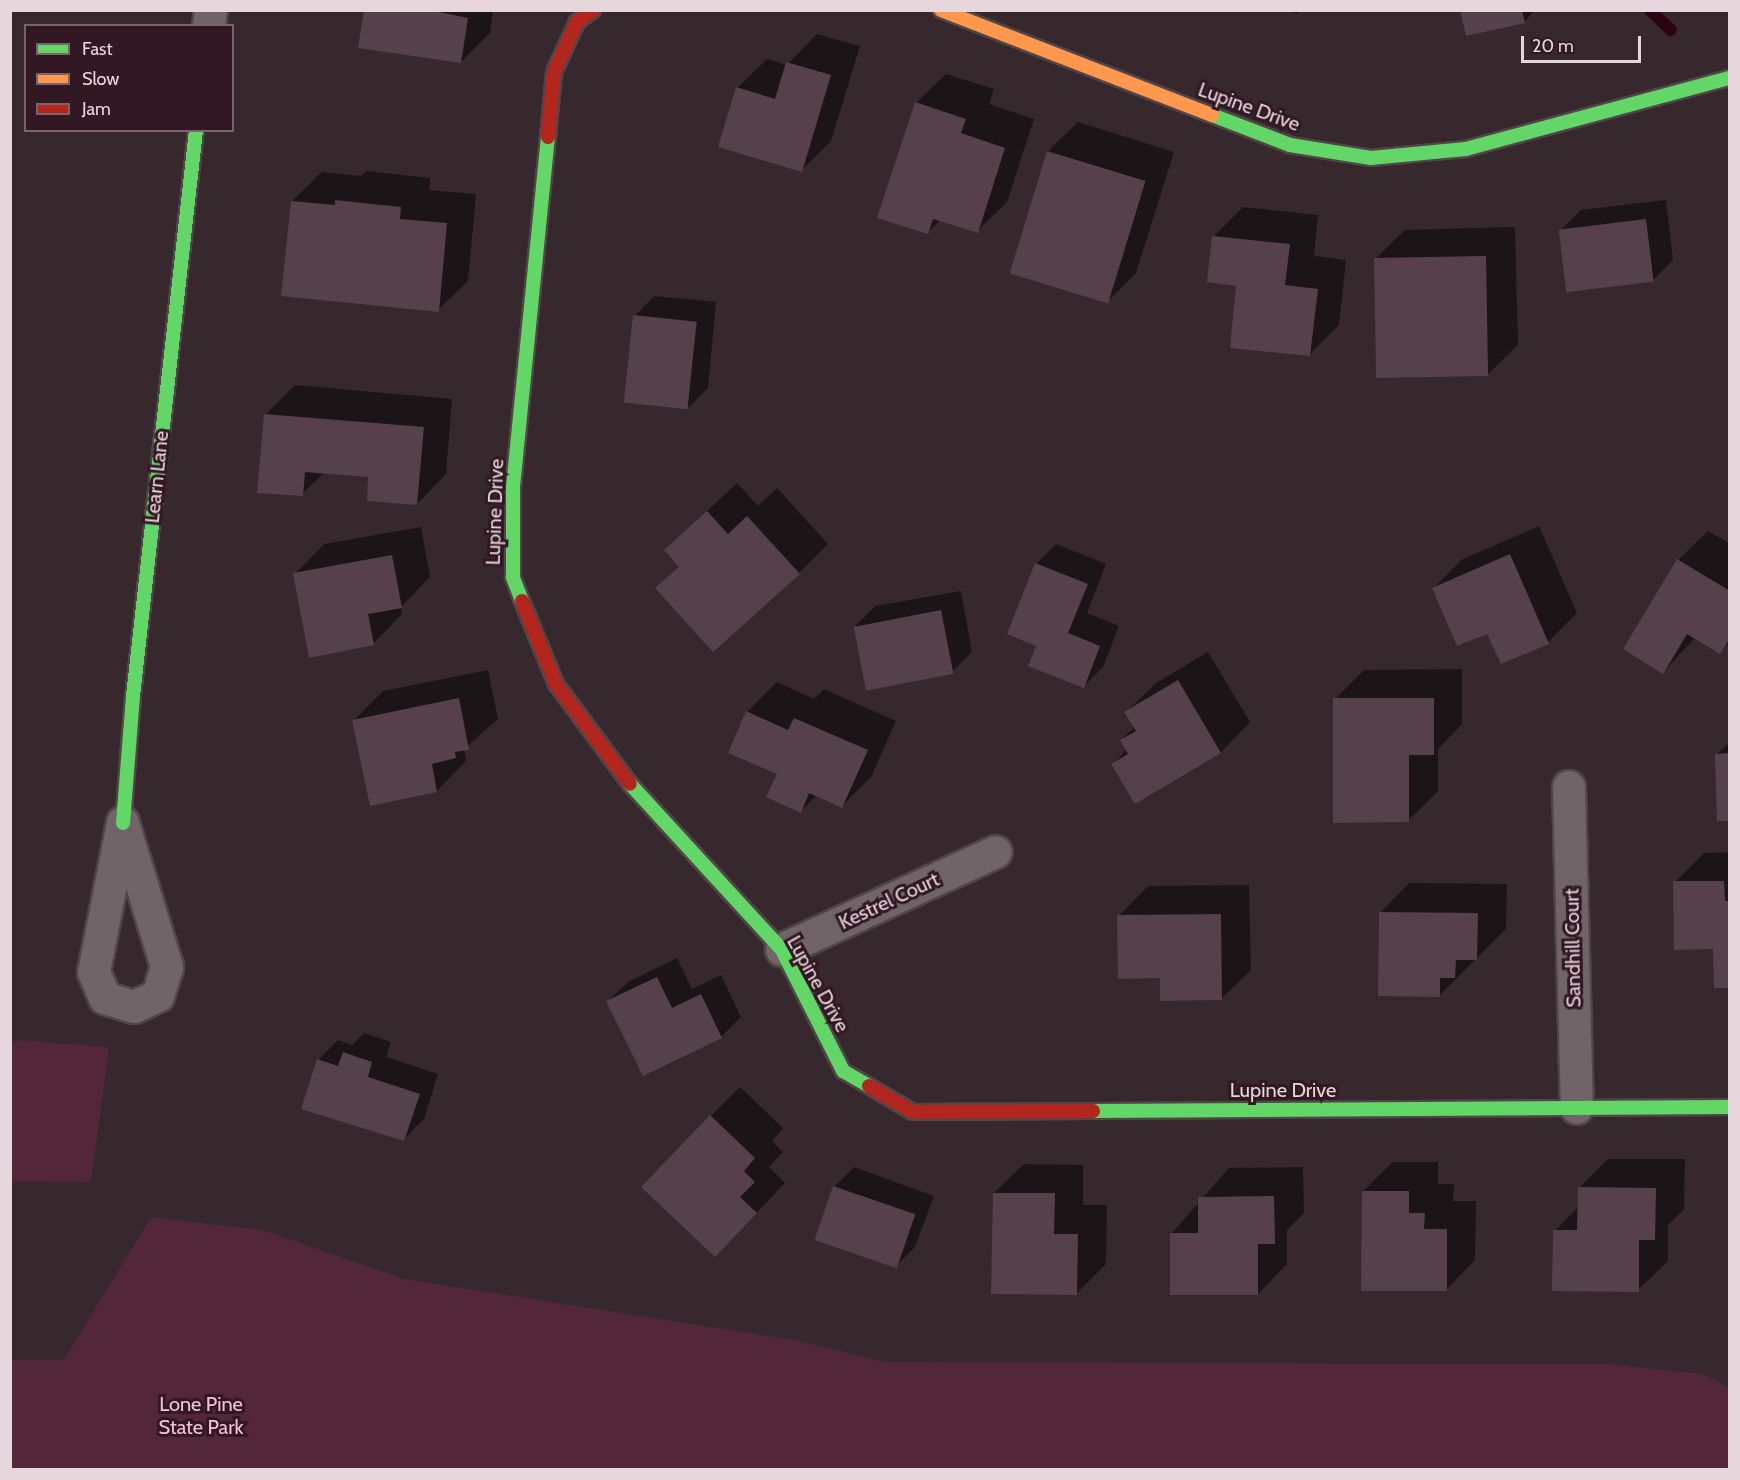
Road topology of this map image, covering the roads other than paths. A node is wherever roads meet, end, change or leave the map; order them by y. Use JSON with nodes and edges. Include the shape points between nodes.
{"nodes":[{"id":1,"x":593,"y":10,"type":"edge"},
{"id":2,"x":941,"y":10,"type":"edge"},
{"id":3,"x":1730,"y":78,"type":"edge"},
{"id":4,"x":196,"y":132,"type":"edge"},
{"id":5,"x":1569,"y":788,"type":"dead end"},
{"id":6,"x":123,"y":823,"type":"junction"},
{"id":7,"x":996,"y":852,"type":"dead end"},
{"id":8,"x":782,"y":950,"type":"junction"},
{"id":9,"x":1730,"y":1107,"type":"edge"},
{"id":10,"x":1577,"y":1108,"type":"junction"}],
"edges":[{"from":1,"to":8,"type":"street","name":"Lupine Drive","via":[[577,22],[554,72],[513,487],[513,577],[556,684],[611,762]]},
{"from":2,"to":3,"type":"street","name":"Lupine Drive","via":[[1290,145],[1371,158],[1466,149]]},
{"from":4,"to":6,"type":"street","name":"Learn Lane","via":[[134,684]]},
{"from":5,"to":10,"type":"street","name":"Sandhill Court"},
{"from":6,"to":6,"type":"street","name":"Learn Lane","via":[[167,967],[158,996],[134,1007],[105,998],[94,972]]},
{"from":7,"to":8,"type":"street","name":"Kestrel Court"},
{"from":8,"to":10,"type":"street","name":"Lupine Drive","via":[[843,1071],[913,1112]]},
{"from":9,"to":10,"type":"street","name":"Lupine Drive"}]}
